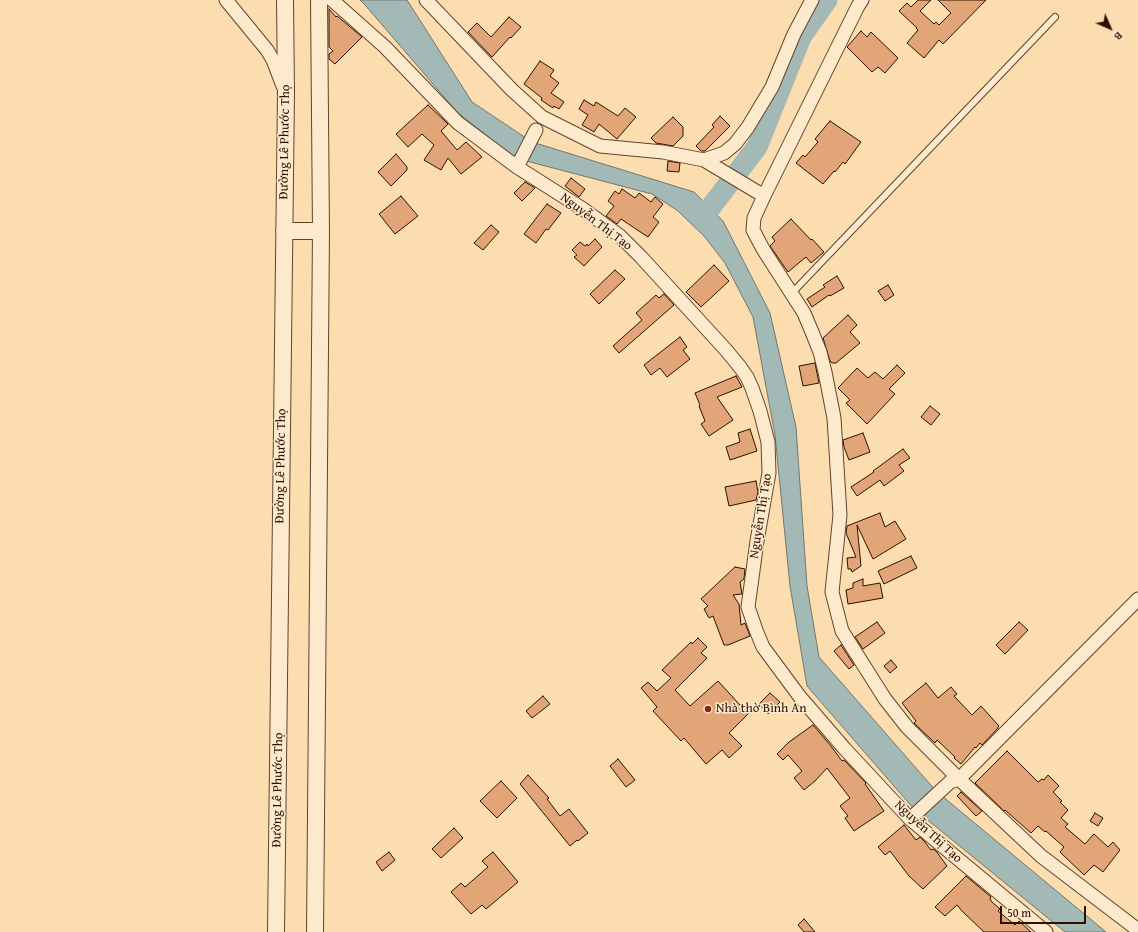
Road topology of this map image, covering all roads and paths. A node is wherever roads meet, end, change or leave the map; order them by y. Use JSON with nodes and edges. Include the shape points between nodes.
{"nodes":[{"id":1,"x":226,"y":0,"type":"edge"},
{"id":2,"x":285,"y":0,"type":"edge"},
{"id":3,"x":319,"y":0,"type":"edge"},
{"id":4,"x":332,"y":0,"type":"edge"},
{"id":5,"x":426,"y":0,"type":"edge"},
{"id":6,"x":812,"y":0,"type":"edge"},
{"id":7,"x":862,"y":0,"type":"edge"},
{"id":8,"x":1055,"y":17,"type":"dead end"},
{"id":9,"x":286,"y":93,"type":"junction"},
{"id":10,"x":542,"y":117,"type":"junction"},
{"id":11,"x":536,"y":130,"type":"joint"},
{"id":12,"x":708,"y":163,"type":"junction"},
{"id":13,"x":518,"y":165,"type":"junction"},
{"id":14,"x":759,"y":193,"type":"junction"},
{"id":15,"x":284,"y":231,"type":"junction"},
{"id":16,"x":321,"y":231,"type":"junction"},
{"id":17,"x":792,"y":293,"type":"junction"},
{"id":18,"x":1138,"y":599,"type":"edge"},
{"id":19,"x":954,"y":780,"type":"junction"},
{"id":20,"x":913,"y":816,"type":"junction"},
{"id":21,"x":1138,"y":930,"type":"edge"},
{"id":22,"x":276,"y":932,"type":"edge"},
{"id":23,"x":314,"y":932,"type":"edge"},
{"id":24,"x":1046,"y":932,"type":"edge"}],
"edges":[{"from":1,"to":9,"type":"street","via":[[267,50]]},
{"from":2,"to":9,"type":"street","name":"Đường Lê Phước Thọ"},
{"from":3,"to":16,"type":"street"},
{"from":4,"to":13,"type":"street","name":"Nguyễn Thị Tạo","via":[[385,47],[458,123]]},
{"from":5,"to":10,"type":"street","via":[[512,90]]},
{"from":6,"to":12,"type":"street","via":[[772,86],[748,127],[735,144]]},
{"from":7,"to":14,"type":"street"},
{"from":8,"to":17,"type":"lane"},
{"from":9,"to":15,"type":"street","name":"Đường Lê Phước Thọ"},
{"from":10,"to":11,"type":"lane"},
{"from":10,"to":12,"type":"street","via":[[600,146],[663,152]]},
{"from":11,"to":13,"type":"street"},
{"from":12,"to":14,"type":"street"},
{"from":13,"to":20,"type":"street","name":"Nguyễn Thị Tạo","via":[[620,236],[726,350],[747,377],[768,442],[769,473],[748,607],[756,630],[763,647],[800,697],[844,748]]},
{"from":14,"to":17,"type":"street","via":[[753,230]]},
{"from":15,"to":16,"type":"street"},
{"from":15,"to":22,"type":"street","name":"Đường Lê Phước Thọ"},
{"from":16,"to":23,"type":"street"},
{"from":17,"to":19,"type":"street","via":[[804,313],[820,352],[834,418],[840,515],[832,592],[842,630],[890,705]]},
{"from":18,"to":19,"type":"street"},
{"from":19,"to":20,"type":"street"},
{"from":19,"to":21,"type":"street","via":[[1041,856]]},
{"from":20,"to":24,"type":"street","name":"Nguyễn Thị Tạo"}]}
